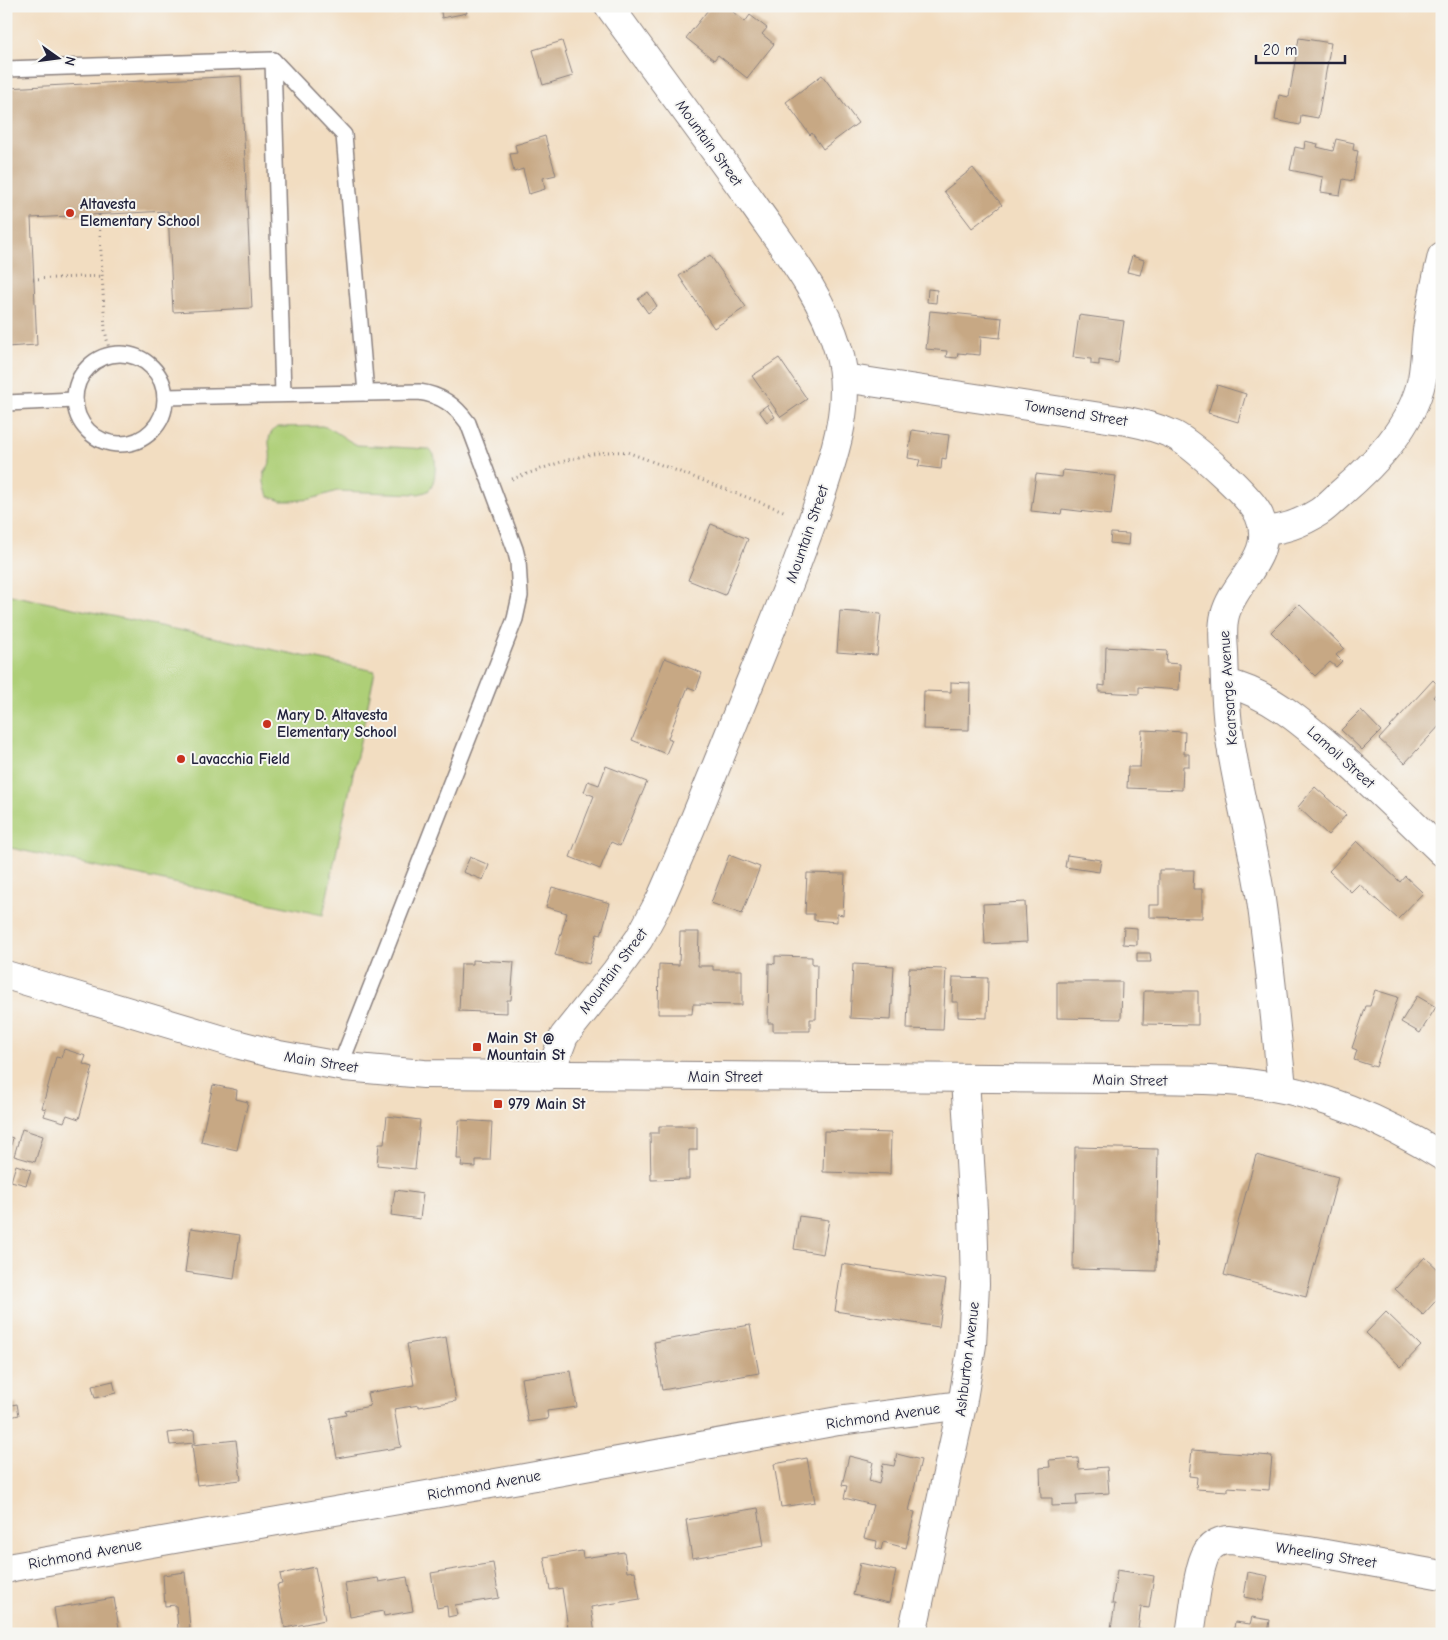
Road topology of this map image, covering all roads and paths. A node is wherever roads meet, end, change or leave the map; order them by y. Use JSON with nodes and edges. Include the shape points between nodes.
{"nodes":[{"id":1,"x":609,"y":6,"type":"edge"},
{"id":2,"x":274,"y":60,"type":"junction"},
{"id":3,"x":6,"y":69,"type":"edge"},
{"id":4,"x":99,"y":215,"type":"dead end"},
{"id":5,"x":1442,"y":256,"type":"edge"},
{"id":6,"x":102,"y":276,"type":"junction"},
{"id":7,"x":33,"y":279,"type":"dead end"},
{"id":8,"x":110,"y":354,"type":"junction"},
{"id":9,"x":844,"y":378,"type":"junction"},
{"id":10,"x":366,"y":393,"type":"junction"},
{"id":11,"x":283,"y":394,"type":"junction"},
{"id":12,"x":165,"y":397,"type":"junction"},
{"id":13,"x":75,"y":400,"type":"junction"},
{"id":14,"x":6,"y":403,"type":"edge"},
{"id":15,"x":492,"y":485,"type":"junction"},
{"id":16,"x":812,"y":522,"type":"junction"},
{"id":17,"x":1263,"y":531,"type":"junction"},
{"id":18,"x":1226,"y":683,"type":"junction"},
{"id":19,"x":1442,"y":852,"type":"edge"},
{"id":20,"x":6,"y":975,"type":"edge"},
{"id":21,"x":340,"y":1066,"type":"junction"},
{"id":22,"x":549,"y":1076,"type":"junction"},
{"id":23,"x":965,"y":1079,"type":"junction"},
{"id":24,"x":1282,"y":1088,"type":"junction"},
{"id":25,"x":1442,"y":1156,"type":"edge"},
{"id":26,"x":962,"y":1405,"type":"junction"},
{"id":27,"x":6,"y":1569,"type":"edge"},
{"id":28,"x":1442,"y":1574,"type":"edge"},
{"id":29,"x":912,"y":1634,"type":"edge"},
{"id":30,"x":1190,"y":1634,"type":"edge"}],
"edges":[{"from":1,"to":9,"type":"street","name":"Mountain Street","via":[[794,263],[828,322]]},
{"from":2,"to":3,"type":"lane"},
{"from":2,"to":10,"type":"lane","via":[[344,135]]},
{"from":2,"to":11,"type":"lane"},
{"from":4,"to":6,"type":"path"},
{"from":5,"to":17,"type":"street","via":[[1422,380],[1397,434],[1379,457],[1320,512],[1284,528]]},
{"from":6,"to":7,"type":"path"},
{"from":6,"to":8,"type":"path","via":[[105,330]]},
{"from":8,"to":12,"type":"lane","via":[[127,353],[151,365],[162,380]]},
{"from":8,"to":13,"type":"lane","via":[[87,368],[78,383]]},
{"from":9,"to":16,"type":"street","name":"Mountain Street","via":[[843,406],[833,457]]},
{"from":9,"to":17,"type":"street","name":"Townsend Street","via":[[1127,421],[1164,431],[1197,451],[1250,502],[1259,515]]},
{"from":10,"to":11,"type":"lane"},
{"from":10,"to":15,"type":"lane","via":[[425,393],[452,405],[468,423]]},
{"from":11,"to":12,"type":"lane"},
{"from":12,"to":13,"type":"lane","via":[[162,415],[153,430],[139,440],[122,444],[104,441],[89,432],[78,418]]},
{"from":13,"to":14,"type":"lane"},
{"from":15,"to":16,"type":"path","via":[[592,453],[627,452]]},
{"from":15,"to":21,"type":"lane","via":[[518,560],[520,596],[515,619]]},
{"from":16,"to":22,"type":"street","name":"Mountain Street","via":[[660,900],[632,949],[564,1036]]},
{"from":17,"to":18,"type":"street","name":"Kearsarge Avenue","via":[[1257,559],[1225,615]]},
{"from":18,"to":19,"type":"street","name":"Lamoil Street","via":[[1242,687],[1282,707],[1354,768]]},
{"from":18,"to":24,"type":"street","name":"Kearsarge Avenue","via":[[1229,738],[1261,899]]},
{"from":20,"to":21,"type":"street","name":"Main Street","via":[[240,1046]]},
{"from":21,"to":22,"type":"street","name":"Main Street","via":[[424,1074]]},
{"from":22,"to":23,"type":"street","name":"Main Street"},
{"from":23,"to":24,"type":"street","name":"Main Street","via":[[1223,1081]]},
{"from":23,"to":26,"type":"street","name":"Ashburton Avenue","via":[[975,1284],[972,1345]]},
{"from":24,"to":25,"type":"street","name":"Main Street","via":[[1327,1100],[1368,1116]]},
{"from":26,"to":27,"type":"street","name":"Richmond Avenue","via":[[838,1421]]},
{"from":26,"to":29,"type":"street","name":"Ashburton Avenue"},
{"from":28,"to":30,"type":"street","name":"Wheeling Street","via":[[1309,1551],[1220,1541],[1207,1551],[1201,1565]]}]}
